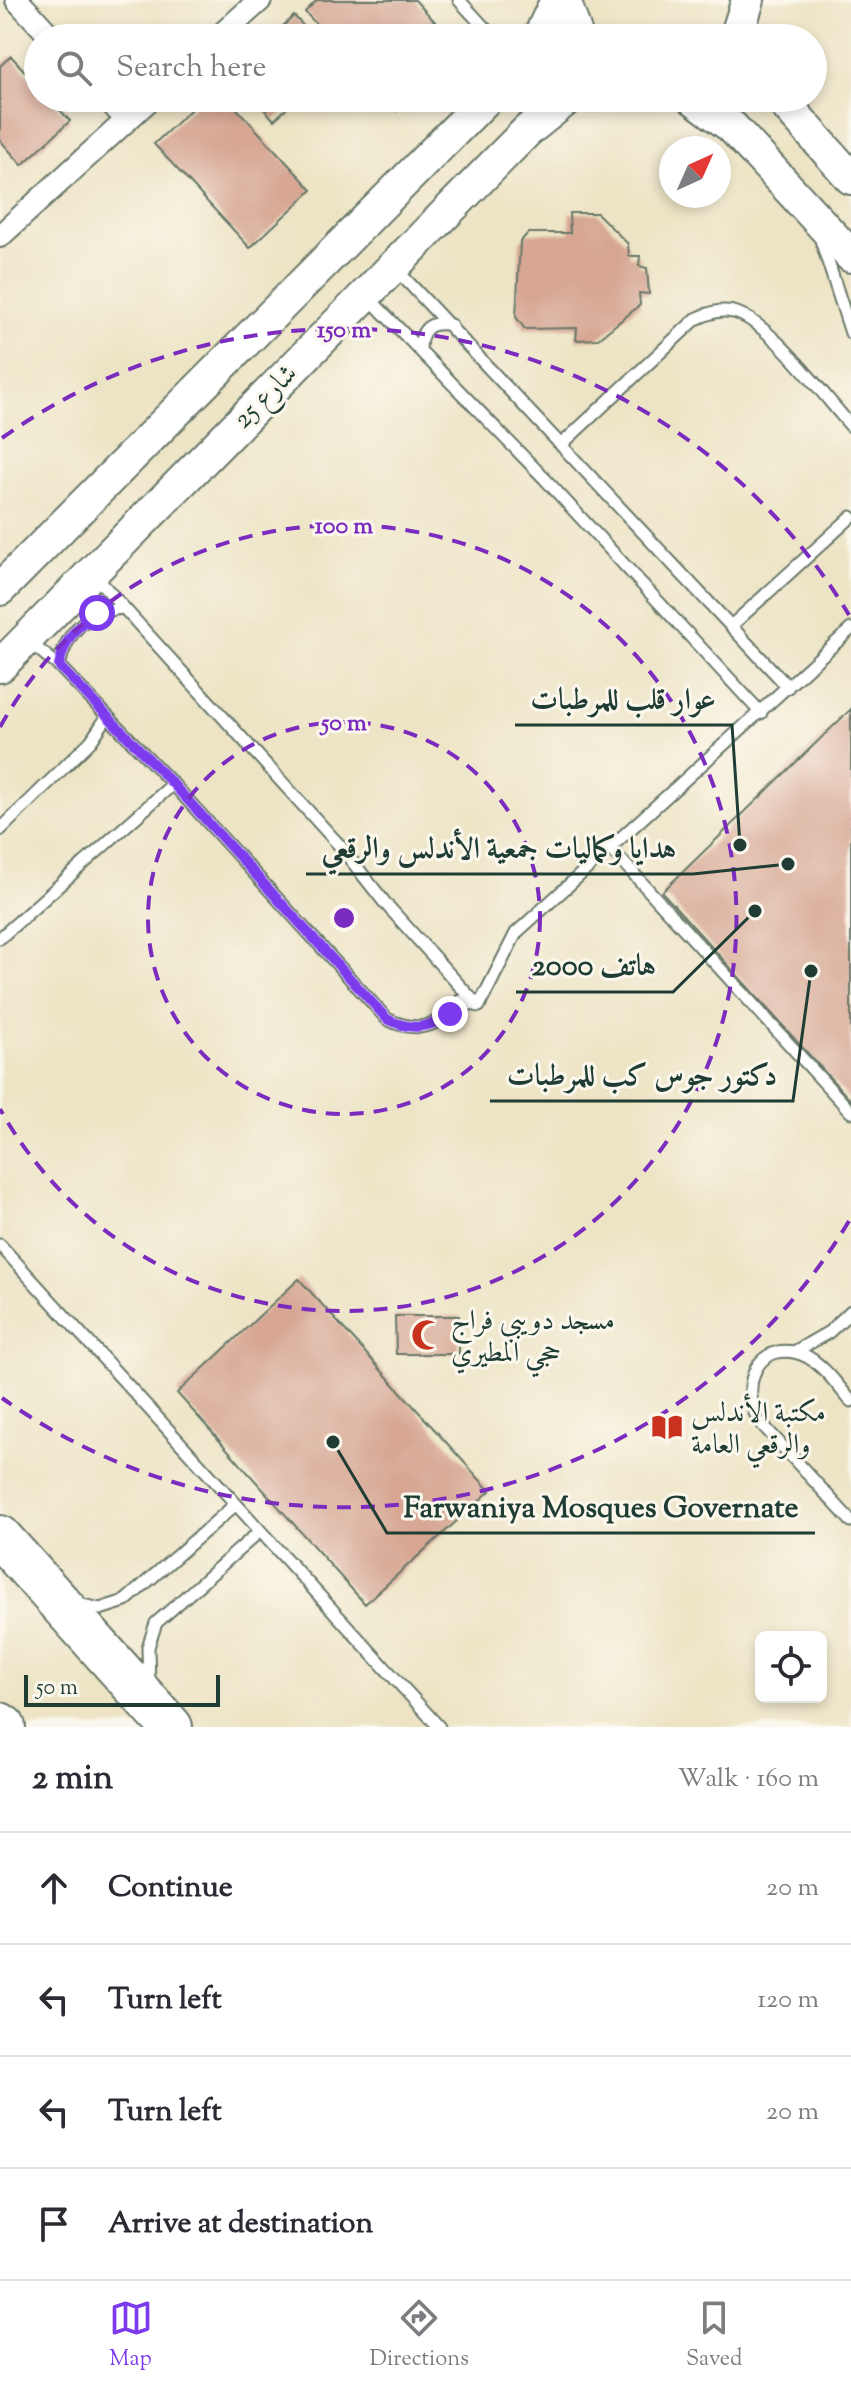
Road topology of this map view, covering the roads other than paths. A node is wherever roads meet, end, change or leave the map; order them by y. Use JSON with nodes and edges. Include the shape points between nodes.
{"nodes":[{"id":1,"x":17,"y":0,"type":"edge"},
{"id":2,"x":260,"y":0,"type":"edge"},
{"id":3,"x":459,"y":0,"type":"edge"},
{"id":4,"x":557,"y":0,"type":"edge"},
{"id":5,"x":564,"y":0,"type":"edge"},
{"id":6,"x":748,"y":0,"type":"edge"},
{"id":7,"x":39,"y":24,"type":"edge"},
{"id":8,"x":233,"y":24,"type":"edge"},
{"id":9,"x":481,"y":24,"type":"edge"},
{"id":10,"x":546,"y":24,"type":"edge"},
{"id":11,"x":572,"y":24,"type":"edge"},
{"id":12,"x":740,"y":24,"type":"edge"},
{"id":13,"x":120,"y":112,"type":"edge"},
{"id":14,"x":136,"y":112,"type":"edge"},
{"id":15,"x":473,"y":112,"type":"edge"},
{"id":16,"x":551,"y":112,"type":"edge"},
{"id":17,"x":712,"y":112,"type":"edge"},
{"id":18,"x":792,"y":112,"type":"edge"},
{"id":19,"x":127,"y":120,"type":"junction"},
{"id":20,"x":851,"y":178,"type":"edge"},
{"id":21,"x":814,"y":216,"type":"junction"},
{"id":22,"x":0,"y":236,"type":"edge"},
{"id":23,"x":851,"y":256,"type":"edge"},
{"id":24,"x":393,"y":266,"type":"junction"},
{"id":25,"x":364,"y":293,"type":"junction"},
{"id":26,"x":451,"y":325,"type":"junction"},
{"id":27,"x":851,"y":333,"type":"edge"},
{"id":28,"x":420,"y":350,"type":"junction"},
{"id":29,"x":851,"y":426,"type":"edge"},
{"id":30,"x":562,"y":444,"type":"junction"},
{"id":31,"x":851,"y":517,"type":"edge"},
{"id":32,"x":90,"y":571,"type":"junction"},
{"id":33,"x":0,"y":589,"type":"edge"},
{"id":34,"x":123,"y":608,"type":"junction"},
{"id":35,"x":731,"y":626,"type":"junction"},
{"id":36,"x":851,"y":629,"type":"edge"},
{"id":37,"x":24,"y":639,"type":"junction"},
{"id":38,"x":0,"y":666,"type":"edge"},
{"id":39,"x":59,"y":666,"type":"junction"},
{"id":40,"x":788,"y":687,"type":"junction"},
{"id":41,"x":761,"y":713,"type":"junction"},
{"id":42,"x":107,"y":717,"type":"junction"},
{"id":43,"x":173,"y":784,"type":"junction"},
{"id":44,"x":0,"y":830,"type":"edge"},
{"id":45,"x":611,"y":849,"type":"junction"},
{"id":46,"x":0,"y":938,"type":"edge"},
{"id":47,"x":479,"y":1006,"type":"junction"},
{"id":48,"x":851,"y":1112,"type":"edge"},
{"id":49,"x":0,"y":1245,"type":"edge"},
{"id":50,"x":851,"y":1311,"type":"edge"},
{"id":51,"x":794,"y":1352,"type":"junction"},
{"id":52,"x":851,"y":1401,"type":"edge"},
{"id":53,"x":236,"y":1504,"type":"junction"},
{"id":54,"x":851,"y":1521,"type":"edge"},
{"id":55,"x":260,"y":1531,"type":"junction"},
{"id":56,"x":0,"y":1537,"type":"edge"},
{"id":57,"x":47,"y":1589,"type":"junction"},
{"id":58,"x":161,"y":1716,"type":"edge"},
{"id":59,"x":439,"y":1727,"type":"edge"}],
"edges":[{"from":1,"to":7,"type":"street"},
{"from":2,"to":8,"type":"street"},
{"from":3,"to":9,"type":"lane"},
{"from":4,"to":10,"type":"street"},
{"from":5,"to":11,"type":"street"},
{"from":6,"to":12,"type":"street"},
{"from":13,"to":19,"type":"street"},
{"from":14,"to":19,"type":"street"},
{"from":15,"to":33,"type":"street","name":"شارع 25"},
{"from":16,"to":24,"type":"street","name":"شارع 25"},
{"from":17,"to":21,"type":"street"},
{"from":18,"to":20,"type":"street"},
{"from":19,"to":22,"type":"street"},
{"from":21,"to":23,"type":"street"},
{"from":21,"to":27,"type":"lane"},
{"from":24,"to":25,"type":"street","name":"شارع 25"},
{"from":24,"to":26,"type":"lane"},
{"from":25,"to":28,"type":"lane"},
{"from":25,"to":32,"type":"street","name":"شارع 25"},
{"from":26,"to":28,"type":"lane","via":[[427,326]]},
{"from":26,"to":30,"type":"lane"},
{"from":28,"to":41,"type":"lane"},
{"from":29,"to":30,"type":"lane","via":[[759,323],[734,312],[713,311],[696,319]]},
{"from":30,"to":35,"type":"lane"},
{"from":31,"to":35,"type":"lane"},
{"from":32,"to":34,"type":"lane"},
{"from":32,"to":37,"type":"street","name":"شارع 25"},
{"from":34,"to":39,"type":"lane","via":[[85,620],[67,640]]},
{"from":34,"to":47,"type":"lane"},
{"from":35,"to":40,"type":"lane"},
{"from":36,"to":40,"type":"lane"},
{"from":37,"to":38,"type":"street","name":"شارع 25"},
{"from":37,"to":39,"type":"lane"},
{"from":39,"to":42,"type":"lane"},
{"from":40,"to":41,"type":"lane"},
{"from":41,"to":45,"type":"lane"},
{"from":42,"to":43,"type":"lane"},
{"from":42,"to":44,"type":"lane","via":[[91,741]]},
{"from":43,"to":46,"type":"lane"},
{"from":43,"to":47,"type":"lane","via":[[387,1019],[420,1028],[436,1024],[460,1001]]},
{"from":45,"to":47,"type":"lane","via":[[516,933]]},
{"from":45,"to":48,"type":"lane"},
{"from":49,"to":53,"type":"lane"},
{"from":50,"to":51,"type":"lane","via":[[829,1332]]},
{"from":51,"to":52,"type":"lane","via":[[819,1366]]},
{"from":51,"to":54,"type":"lane","via":[[759,1364],[748,1385],[750,1408]]},
{"from":53,"to":55,"type":"lane"},
{"from":53,"to":57,"type":"lane","via":[[125,1601],[100,1609],[85,1607]]},
{"from":55,"to":58,"type":"lane","via":[[156,1623],[148,1647]]},
{"from":55,"to":59,"type":"lane"},
{"from":56,"to":57,"type":"highway"},
{"from":57,"to":58,"type":"highway"}]}
